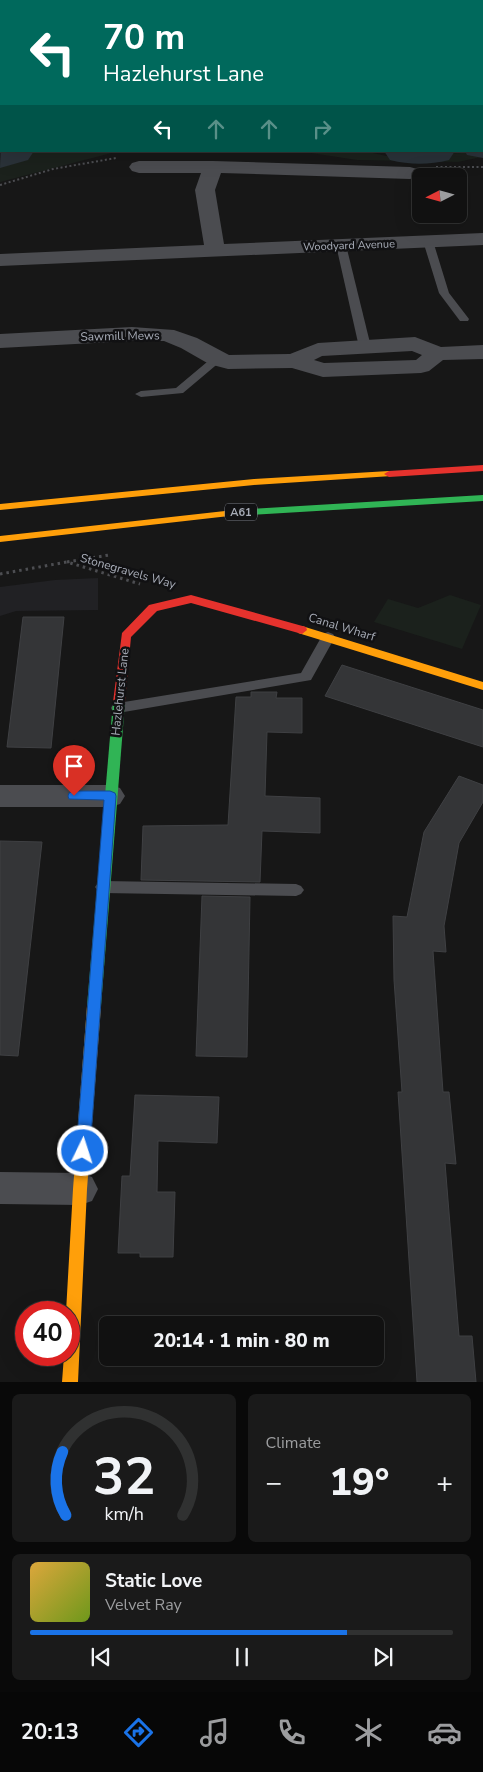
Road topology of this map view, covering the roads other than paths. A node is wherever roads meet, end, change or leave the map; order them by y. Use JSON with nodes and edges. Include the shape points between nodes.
{"nodes":[{"id":1,"x":139,"y":167,"type":"dead end"},
{"id":2,"x":214,"y":167,"type":"junction"},
{"id":3,"x":410,"y":173,"type":"dead end"},
{"id":4,"x":483,"y":239,"type":"edge"},
{"id":5,"x":428,"y":241,"type":"junction"},
{"id":6,"x":341,"y":245,"type":"junction"},
{"id":7,"x":215,"y":251,"type":"junction"},
{"id":8,"x":0,"y":260,"type":"edge"},
{"id":9,"x":464,"y":319,"type":"dead end"},
{"id":10,"x":0,"y":341,"type":"edge"},
{"id":11,"x":365,"y":347,"type":"junction"},
{"id":12,"x":483,"y":352,"type":"edge"},
{"id":13,"x":438,"y":354,"type":"junction"},
{"id":14,"x":217,"y":359,"type":"junction"},
{"id":15,"x":294,"y":361,"type":"junction"},
{"id":16,"x":142,"y":394,"type":"dead end"},
{"id":17,"x":483,"y":468,"type":"edge"},
{"id":18,"x":483,"y":498,"type":"edge"},
{"id":19,"x":0,"y":507,"type":"edge"},
{"id":20,"x":0,"y":539,"type":"edge"},
{"id":21,"x":191,"y":599,"type":"joint"},
{"id":22,"x":328,"y":637,"type":"junction"},
{"id":23,"x":483,"y":686,"type":"edge"},
{"id":24,"x":118,"y":708,"type":"junction"},
{"id":25,"x":0,"y":796,"type":"edge"},
{"id":26,"x":110,"y":796,"type":"junction"},
{"id":27,"x":103,"y":887,"type":"junction"},
{"id":28,"x":296,"y":890,"type":"dead end"},
{"id":29,"x":0,"y":1188,"type":"edge"},
{"id":30,"x":80,"y":1189,"type":"junction"},
{"id":31,"x":70,"y":1382,"type":"edge"}],
"edges":[{"from":1,"to":2,"type":"street"},
{"from":2,"to":3,"type":"street"},
{"from":2,"to":7,"type":"street","via":[[205,190]]},
{"from":4,"to":5,"type":"street","name":"Woodyard Avenue"},
{"from":5,"to":6,"type":"street","name":"Woodyard Avenue"},
{"from":5,"to":9,"type":"lane","via":[[444,293]]},
{"from":6,"to":7,"type":"street","name":"Woodyard Avenue"},
{"from":6,"to":11,"type":"lane"},
{"from":7,"to":8,"type":"street","name":"Woodyard Avenue"},
{"from":10,"to":14,"type":"street","name":"Sawmill Mews","via":[[166,335],[189,343]]},
{"from":11,"to":13,"type":"street","name":"Sawmill Mews","via":[[416,344]]},
{"from":11,"to":15,"type":"street","name":"Sawmill Mews","via":[[318,350]]},
{"from":12,"to":13,"type":"street","name":"Sawmill Mews"},
{"from":13,"to":15,"type":"street","name":"Sawmill Mews","via":[[421,366],[323,370]]},
{"from":14,"to":15,"type":"street","name":"Sawmill Mews","via":[[240,363]]},
{"from":14,"to":16,"type":"lane","via":[[179,390]]},
{"from":17,"to":19,"type":"main road","number":"A61","via":[[254,482]]},
{"from":18,"to":20,"type":"main road","number":"A61","via":[[256,510]]},
{"from":21,"to":22,"type":"main road","name":"Canal Wharf"},
{"from":21,"to":24,"type":"main road","name":"Hazlehurst Lane","via":[[153,608],[126,636]]},
{"from":22,"to":23,"type":"main road","name":"Canal Wharf"},
{"from":22,"to":24,"type":"lane","via":[[306,677]]},
{"from":24,"to":26,"type":"main road","name":"Hazlehurst Lane"},
{"from":25,"to":26,"type":"street"},
{"from":26,"to":27,"type":"main road","name":"Hazlehurst Lane"},
{"from":27,"to":28,"type":"lane"},
{"from":27,"to":30,"type":"main road","name":"Hazlehurst Lane"},
{"from":29,"to":30,"type":"street"},
{"from":30,"to":31,"type":"main road","name":"Hazlehurst Lane"}]}
